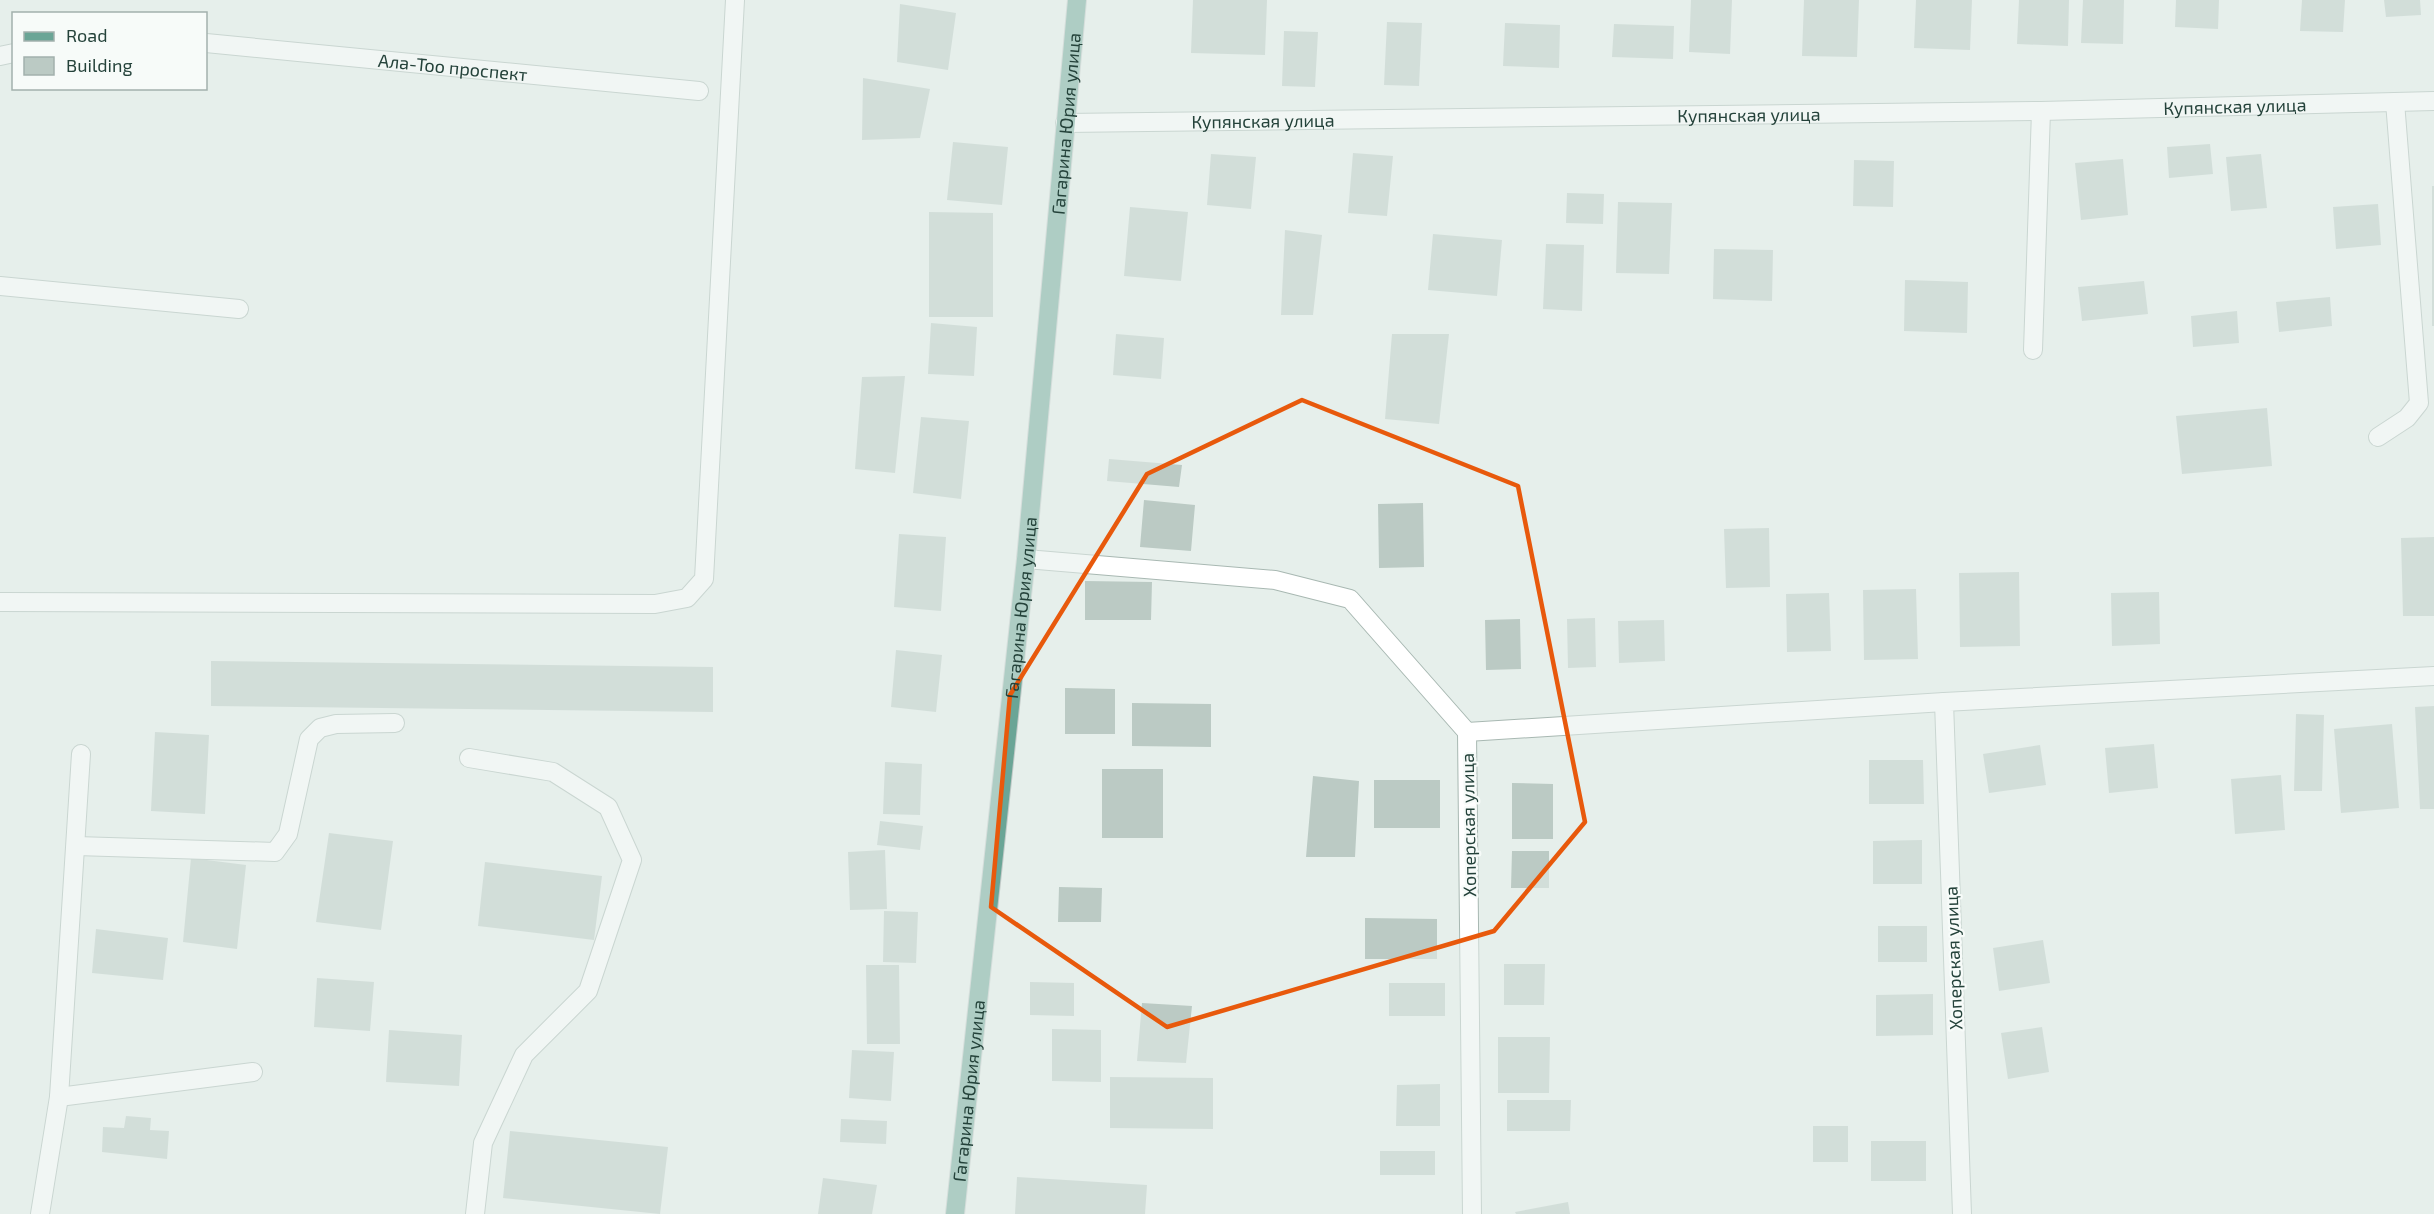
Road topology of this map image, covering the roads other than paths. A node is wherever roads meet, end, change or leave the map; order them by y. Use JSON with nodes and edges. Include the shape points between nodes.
{"nodes":[{"id":1,"x":735,"y":0,"type":"edge"},
{"id":2,"x":1077,"y":0,"type":"edge"},
{"id":3,"x":207,"y":43,"type":"edge"},
{"id":4,"x":699,"y":91,"type":"dead end"},
{"id":5,"x":2434,"y":100,"type":"edge"},
{"id":6,"x":2395,"y":102,"type":"junction"},
{"id":7,"x":2041,"y":111,"type":"junction"},
{"id":8,"x":1065,"y":123,"type":"junction"},
{"id":9,"x":0,"y":286,"type":"edge"},
{"id":10,"x":239,"y":309,"type":"dead end"},
{"id":11,"x":2032,"y":350,"type":"dead end"},
{"id":12,"x":2378,"y":437,"type":"dead end"},
{"id":13,"x":1026,"y":559,"type":"junction"},
{"id":14,"x":0,"y":602,"type":"edge"},
{"id":15,"x":2434,"y":676,"type":"edge"},
{"id":16,"x":1944,"y":702,"type":"junction"},
{"id":17,"x":395,"y":723,"type":"dead end"},
{"id":18,"x":1467,"y":732,"type":"junction"},
{"id":19,"x":81,"y":754,"type":"dead end"},
{"id":20,"x":469,"y":758,"type":"dead end"},
{"id":21,"x":76,"y":846,"type":"junction"},
{"id":22,"x":253,"y":1072,"type":"dead end"},
{"id":23,"x":59,"y":1097,"type":"junction"},
{"id":24,"x":40,"y":1214,"type":"edge"},
{"id":25,"x":475,"y":1214,"type":"edge"},
{"id":26,"x":956,"y":1214,"type":"edge"},
{"id":27,"x":1472,"y":1214,"type":"edge"},
{"id":28,"x":1962,"y":1214,"type":"edge"}],
"edges":[{"from":1,"to":14,"type":"street","via":[[704,579],[687,598],[655,604]]},
{"from":2,"to":8,"type":"main road","name":"Гагарина Юрия улица"},
{"from":3,"to":4,"type":"street","name":"Ала-Тоо проспект"},
{"from":5,"to":6,"type":"street","name":"Купянская улица"},
{"from":6,"to":7,"type":"street","name":"Купянская улица"},
{"from":6,"to":12,"type":"street","via":[[2419,404],[2407,418]]},
{"from":7,"to":8,"type":"street","name":"Купянская улица"},
{"from":7,"to":11,"type":"street"},
{"from":8,"to":13,"type":"main road","name":"Гагарина Юрия улица"},
{"from":9,"to":10,"type":"street"},
{"from":13,"to":18,"type":"street","via":[[1275,580],[1350,599]]},
{"from":13,"to":26,"type":"main road","name":"Гагарина Юрия улица"},
{"from":15,"to":16,"type":"street","name":"Хоперская улица"},
{"from":16,"to":18,"type":"street","name":"Хоперская улица"},
{"from":16,"to":28,"type":"street","name":"Хоперская улица"},
{"from":17,"to":21,"type":"street","via":[[320,728],[309,740],[288,834],[275,852]]},
{"from":18,"to":27,"type":"street","name":"Хоперская улица"},
{"from":19,"to":21,"type":"street"},
{"from":20,"to":25,"type":"street","via":[[553,772],[609,807],[632,860],[588,991],[524,1055],[483,1143]]},
{"from":21,"to":23,"type":"street"},
{"from":22,"to":23,"type":"street"},
{"from":23,"to":24,"type":"street"}]}
